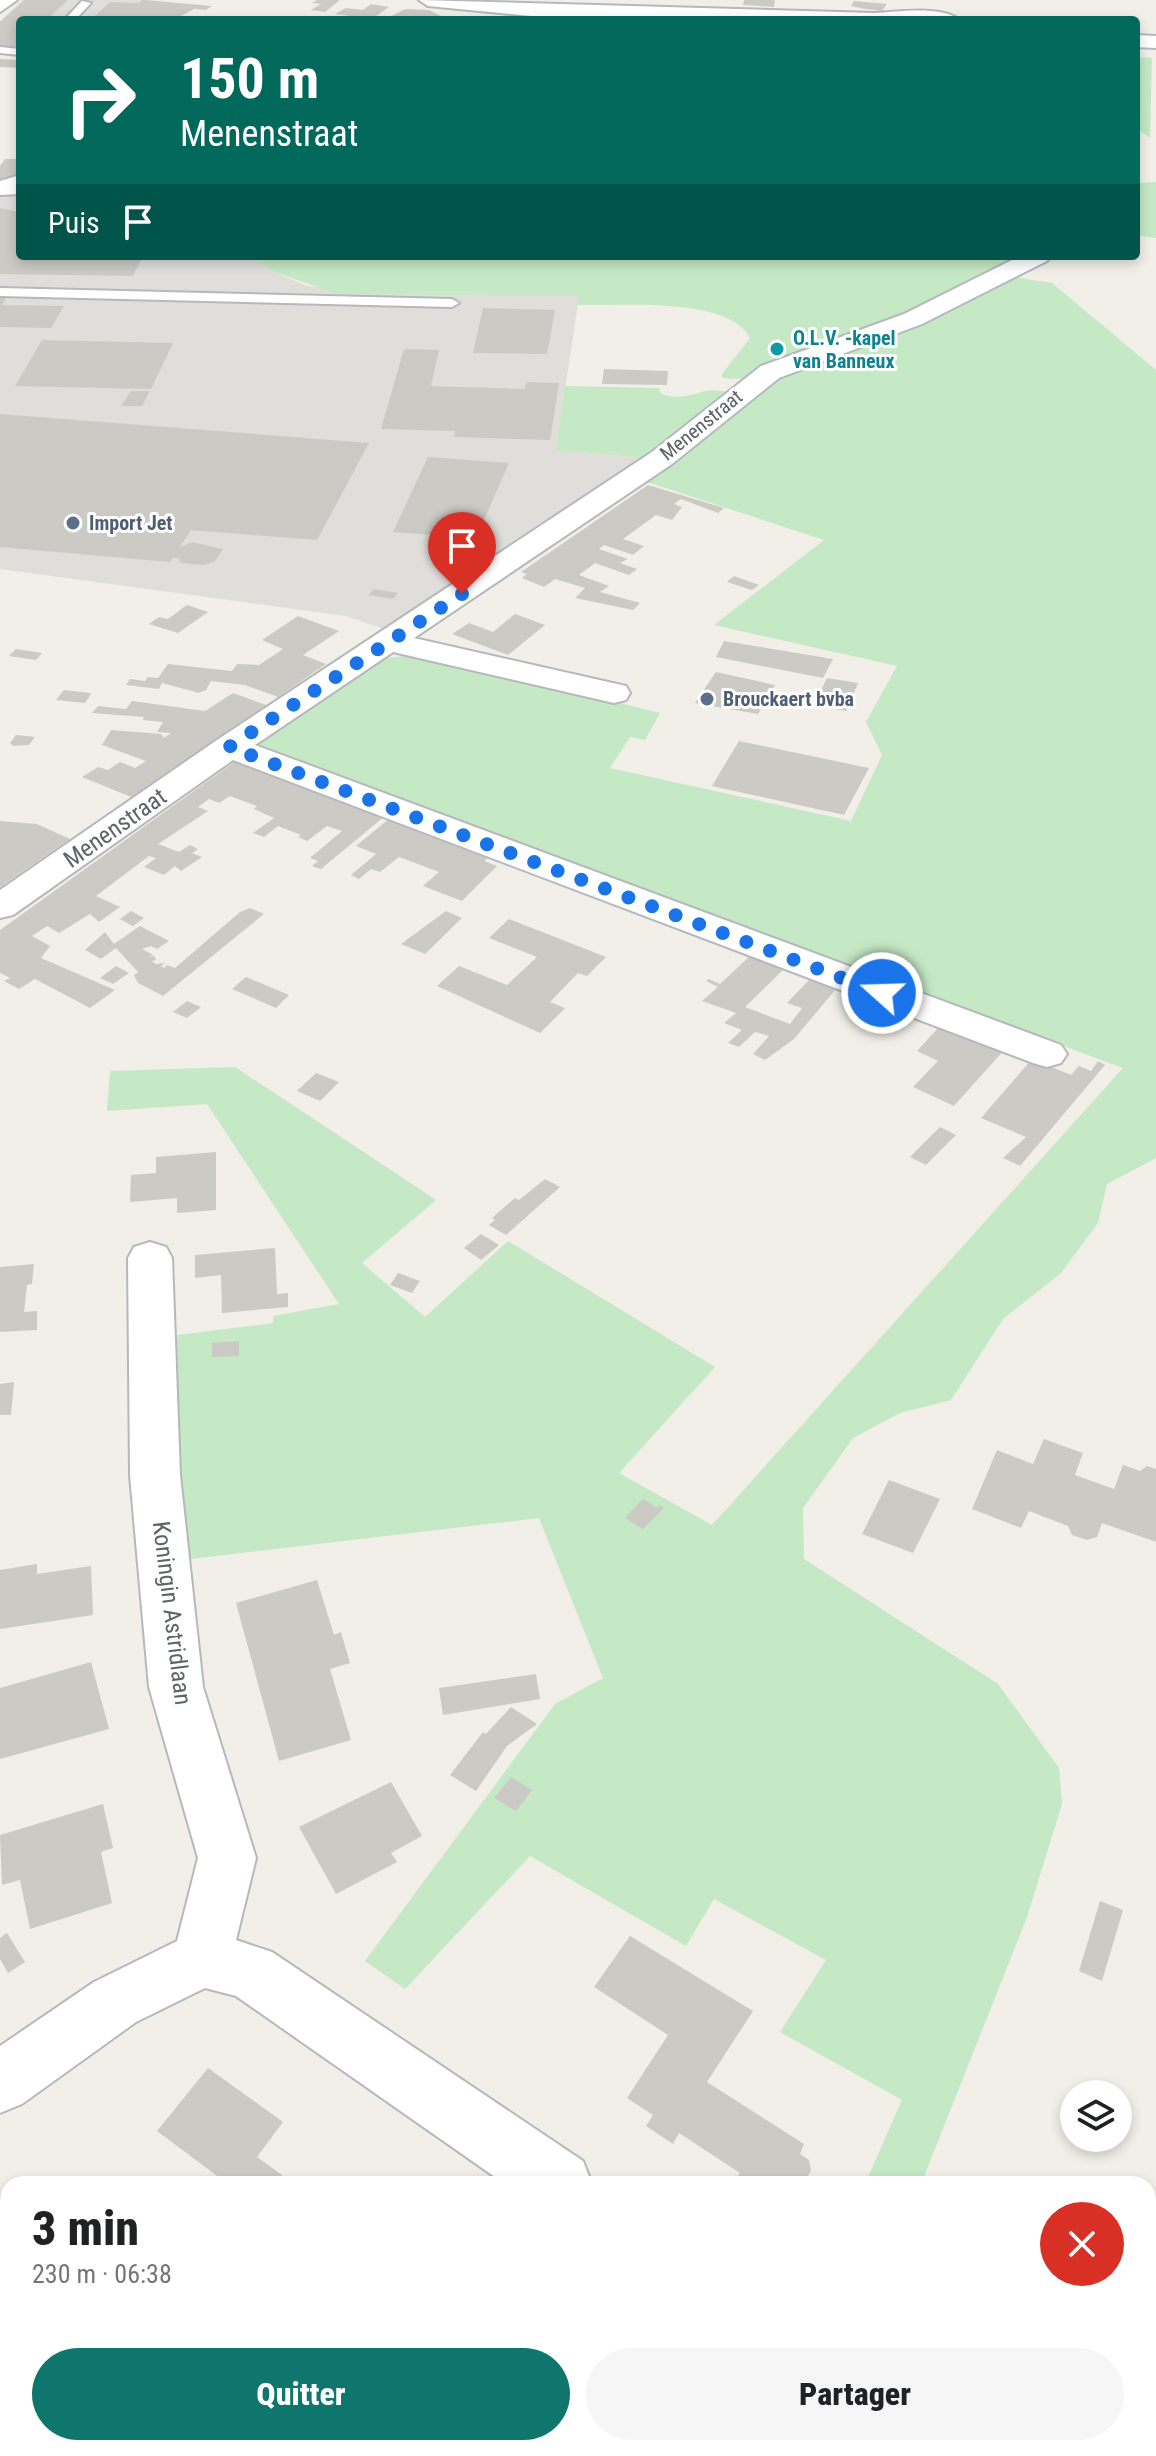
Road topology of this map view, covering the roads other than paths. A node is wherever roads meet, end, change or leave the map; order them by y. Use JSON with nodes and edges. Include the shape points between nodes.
{"nodes":[{"id":1,"x":8,"y":0,"type":"edge"},
{"id":2,"x":428,"y":0,"type":"edge"},
{"id":3,"x":86,"y":3,"type":"dead end"},
{"id":4,"x":0,"y":6,"type":"edge"},
{"id":5,"x":914,"y":8,"type":"edge"},
{"id":6,"x":73,"y":16,"type":"edge"},
{"id":7,"x":760,"y":16,"type":"edge"},
{"id":8,"x":885,"y":16,"type":"edge"},
{"id":9,"x":937,"y":16,"type":"edge"},
{"id":10,"x":1031,"y":260,"type":"edge"},
{"id":11,"x":0,"y":292,"type":"edge"},
{"id":12,"x":452,"y":303,"type":"dead end"},
{"id":13,"x":390,"y":642,"type":"junction"},
{"id":14,"x":614,"y":693,"type":"dead end"},
{"id":15,"x":229,"y":747,"type":"junction"},
{"id":16,"x":0,"y":907,"type":"edge"},
{"id":17,"x":1047,"y":1054,"type":"dead end"},
{"id":18,"x":150,"y":1258,"type":"dead end"},
{"id":19,"x":202,"y":1959,"type":"junction"},
{"id":20,"x":0,"y":2082,"type":"edge"},
{"id":21,"x":548,"y":2176,"type":"edge"}],
"edges":[{"from":1,"to":4,"type":"street"},
{"from":2,"to":7,"type":"street","via":[[531,10]]},
{"from":3,"to":6,"type":"lane"},
{"from":5,"to":8,"type":"street"},
{"from":5,"to":9,"type":"street"},
{"from":10,"to":13,"type":"street","name":"Menenstraat","via":[[913,319],[770,372],[662,458]]},
{"from":11,"to":12,"type":"lane"},
{"from":13,"to":14,"type":"street"},
{"from":13,"to":15,"type":"street","name":"Menenstraat"},
{"from":15,"to":16,"type":"street","name":"Menenstraat"},
{"from":15,"to":17,"type":"street"},
{"from":18,"to":19,"type":"street","name":"Koningin Astridlaan","via":[[155,1475],[176,1687],[227,1858]]},
{"from":19,"to":20,"type":"street","via":[[115,2002]]},
{"from":19,"to":21,"type":"street","via":[[251,1972]]}]}
